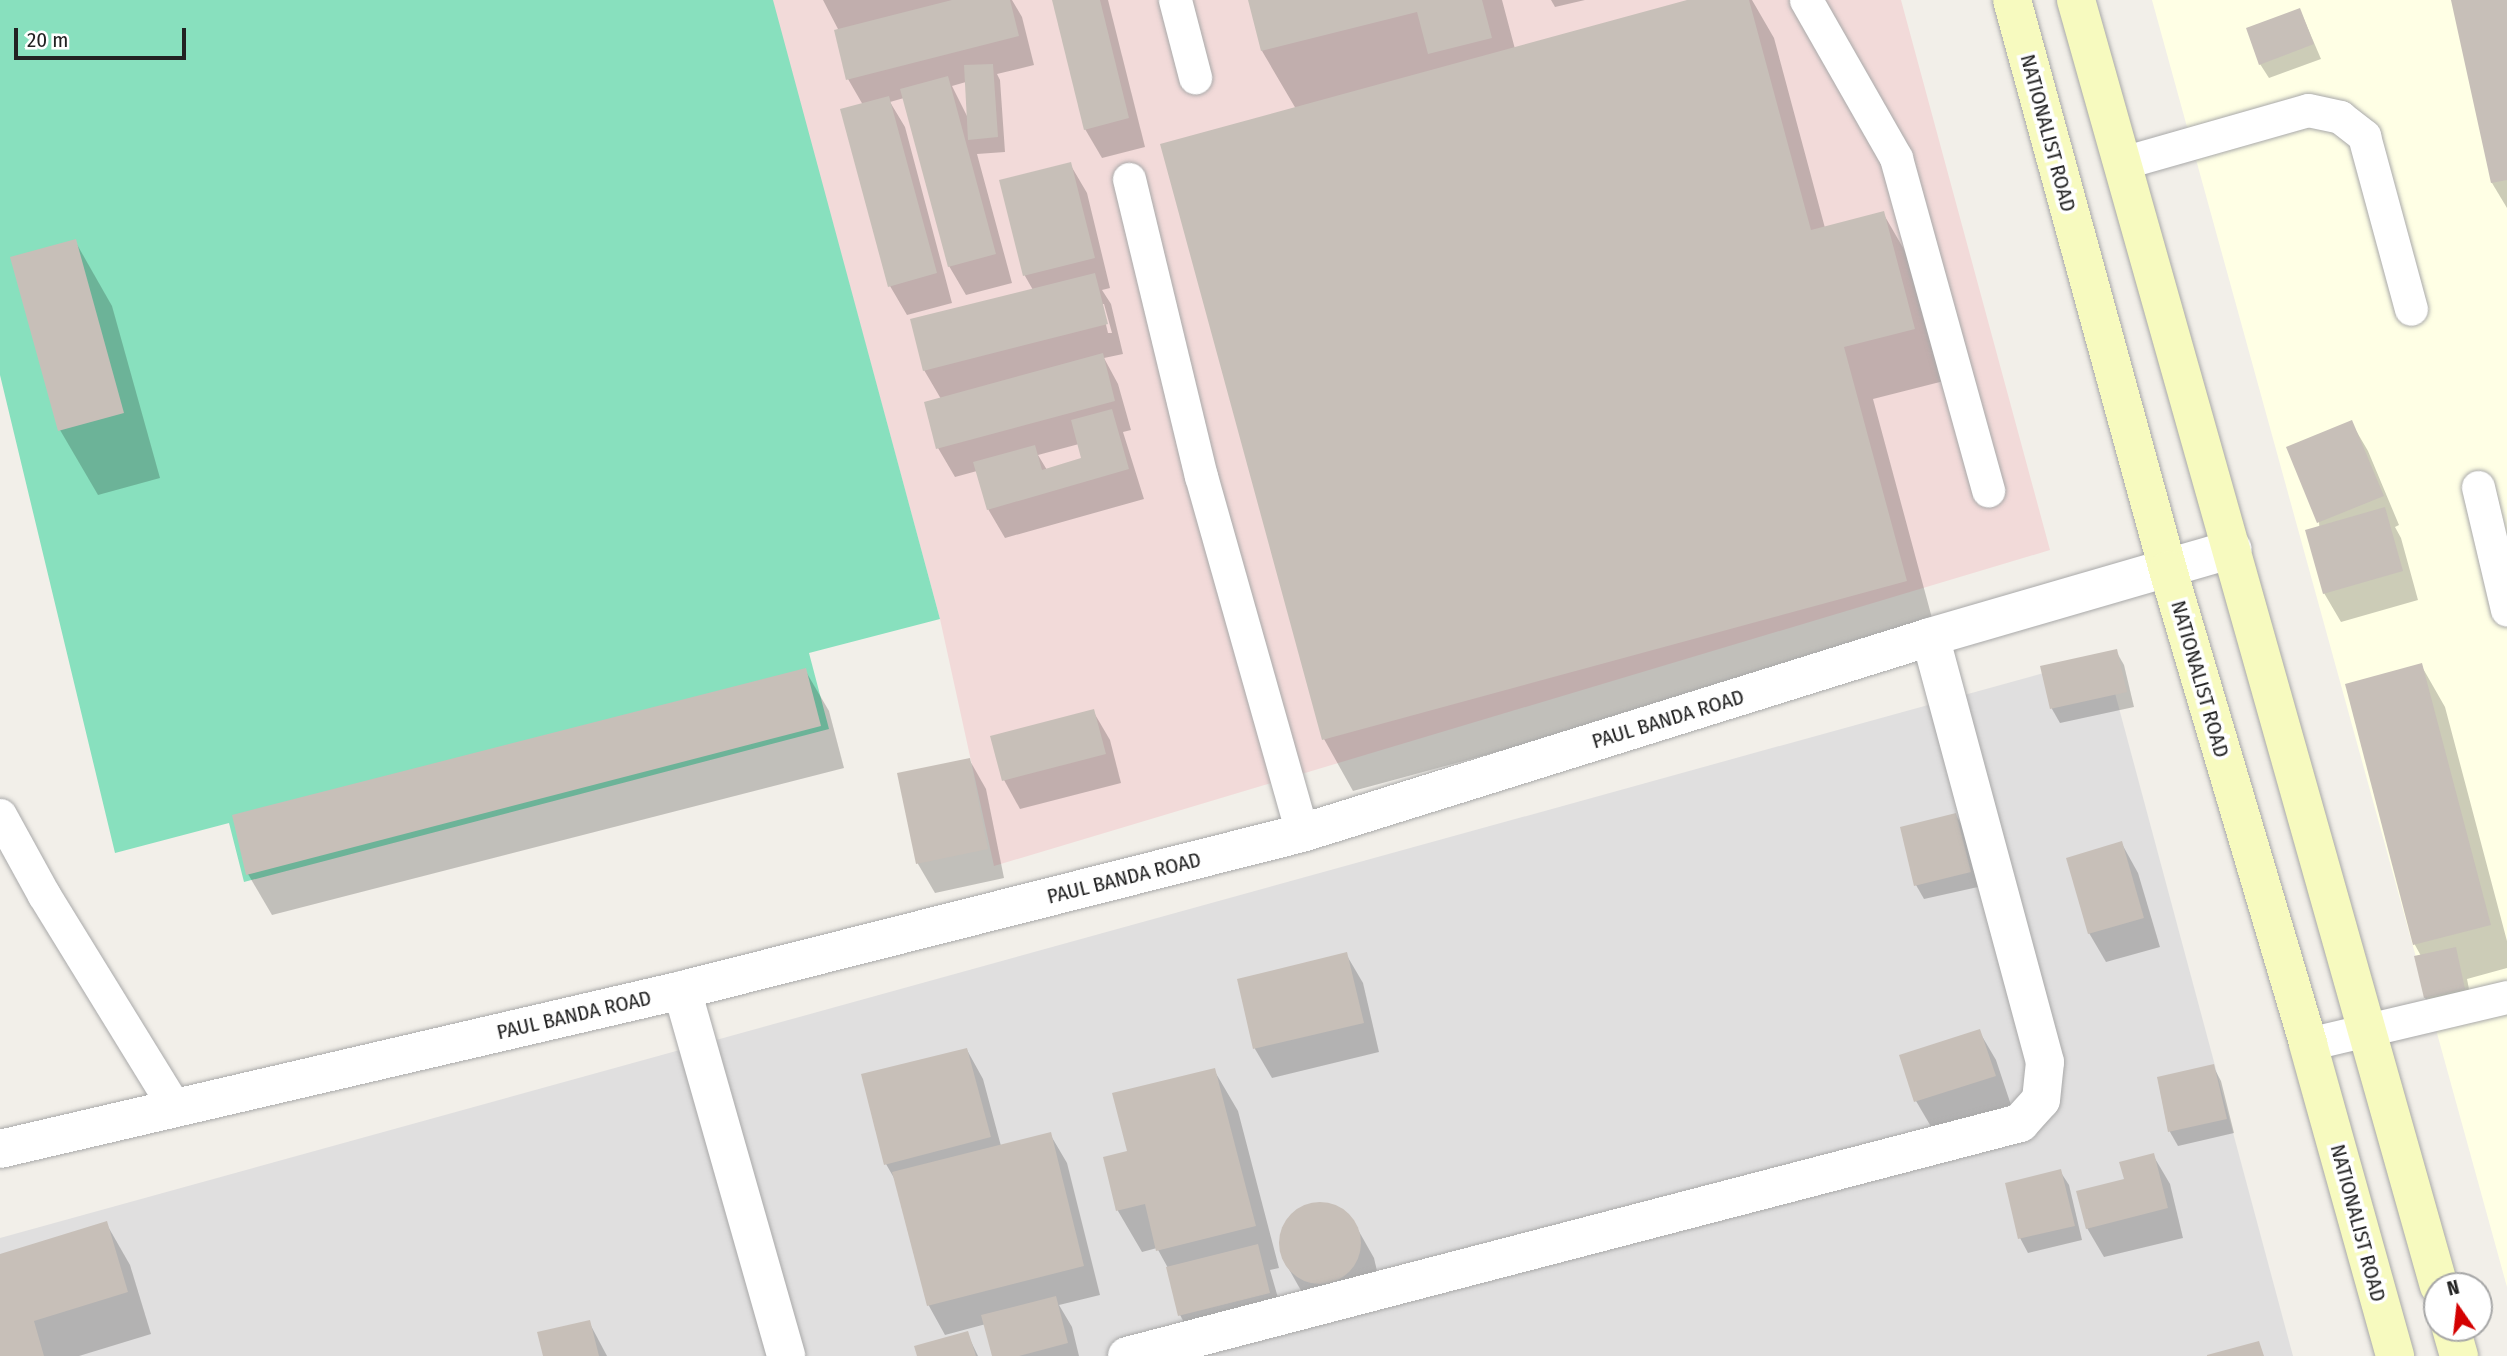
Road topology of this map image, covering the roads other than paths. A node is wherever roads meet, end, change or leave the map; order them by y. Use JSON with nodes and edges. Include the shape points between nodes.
{"nodes":[{"id":1,"x":1175,"y":0,"type":"edge"},
{"id":2,"x":1806,"y":0,"type":"edge"},
{"id":3,"x":2011,"y":0,"type":"edge"},
{"id":4,"x":2076,"y":0,"type":"edge"},
{"id":5,"x":1195,"y":77,"type":"dead end"},
{"id":6,"x":2122,"y":163,"type":"junction"},
{"id":7,"x":1129,"y":179,"type":"dead end"},
{"id":8,"x":2412,"y":309,"type":"dead end"},
{"id":9,"x":2478,"y":487,"type":"dead end"},
{"id":10,"x":1988,"y":490,"type":"dead end"},
{"id":11,"x":2232,"y":549,"type":"junction"},
{"id":12,"x":2168,"y":570,"type":"junction"},
{"id":13,"x":2507,"y":610,"type":"edge"},
{"id":14,"x":1930,"y":637,"type":"junction"},
{"id":15,"x":0,"y":815,"type":"edge"},
{"id":16,"x":1301,"y":833,"type":"junction"},
{"id":17,"x":682,"y":990,"type":"junction"},
{"id":18,"x":2507,"y":997,"type":"edge"},
{"id":19,"x":2366,"y":1028,"type":"junction"},
{"id":20,"x":2308,"y":1044,"type":"junction"},
{"id":21,"x":175,"y":1108,"type":"junction"},
{"id":22,"x":0,"y":1149,"type":"edge"},
{"id":23,"x":2435,"y":1272,"type":"edge"},
{"id":24,"x":786,"y":1356,"type":"edge"},
{"id":25,"x":1127,"y":1356,"type":"edge"},
{"id":26,"x":2395,"y":1356,"type":"edge"}],
"edges":[{"from":1,"to":5,"type":"lane"},
{"from":2,"to":10,"type":"lane","via":[[1896,158]]},
{"from":3,"to":12,"type":"main road","name":"NATIONALIST ROAD"},
{"from":4,"to":6,"type":"main road"},
{"from":6,"to":8,"type":"lane","via":[[2308,110],[2340,117],[2364,136]]},
{"from":6,"to":11,"type":"main road"},
{"from":7,"to":16,"type":"lane","via":[[1201,476]]},
{"from":9,"to":13,"type":"lane"},
{"from":11,"to":12,"type":"street","name":"PAUL BANDA ROAD"},
{"from":11,"to":19,"type":"main road"},
{"from":12,"to":14,"type":"street","name":"PAUL BANDA ROAD"},
{"from":12,"to":20,"type":"main road","name":"NATIONALIST ROAD"},
{"from":14,"to":16,"type":"street","name":"PAUL BANDA ROAD"},
{"from":14,"to":25,"type":"street","via":[[2045,1062],[2042,1101],[2020,1124]]},
{"from":15,"to":21,"type":"lane"},
{"from":16,"to":17,"type":"street","name":"PAUL BANDA ROAD"},
{"from":17,"to":21,"type":"street","name":"PAUL BANDA ROAD"},
{"from":17,"to":24,"type":"street"},
{"from":18,"to":19,"type":"lane"},
{"from":19,"to":20,"type":"lane"},
{"from":19,"to":23,"type":"main road"},
{"from":20,"to":26,"type":"main road","name":"NATIONALIST ROAD"},
{"from":21,"to":22,"type":"street","name":"PAUL BANDA ROAD"}]}
